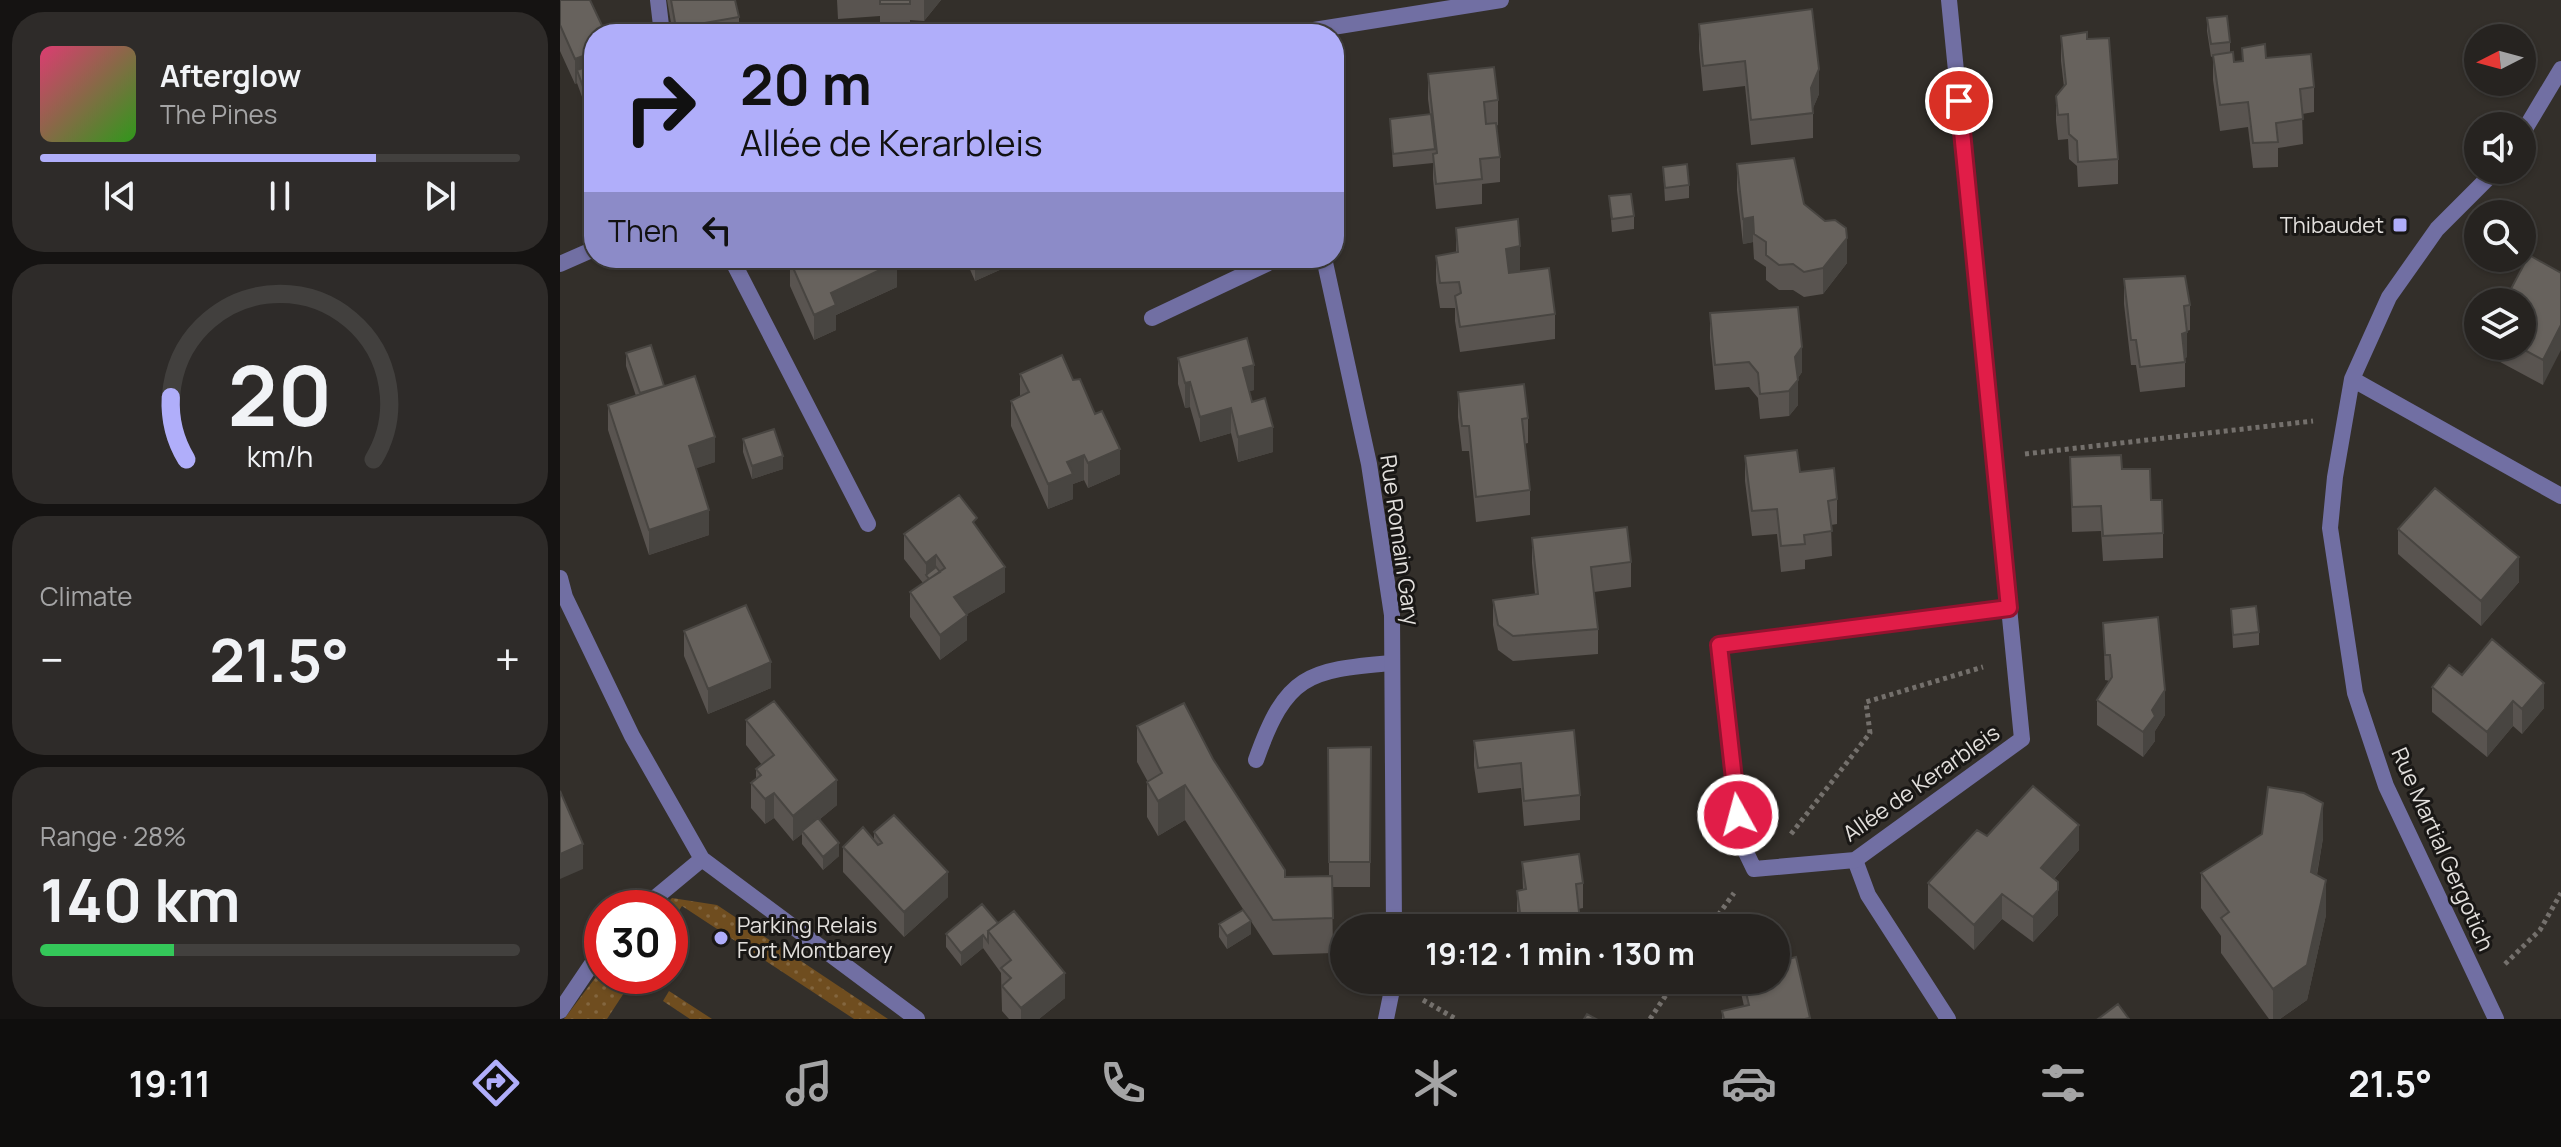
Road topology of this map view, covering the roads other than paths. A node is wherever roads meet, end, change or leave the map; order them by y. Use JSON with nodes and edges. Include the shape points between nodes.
{"nodes":[{"id":1,"x":658,"y":0,"type":"edge"},
{"id":2,"x":1501,"y":0,"type":"edge"},
{"id":3,"x":1949,"y":0,"type":"edge"},
{"id":4,"x":661,"y":24,"type":"edge"},
{"id":5,"x":1344,"y":27,"type":"edge"},
{"id":6,"x":2561,"y":69,"type":"edge"},
{"id":7,"x":2535,"y":112,"type":"edge"},
{"id":8,"x":2482,"y":184,"type":"edge"},
{"id":9,"x":584,"y":253,"type":"edge"},
{"id":10,"x":560,"y":264,"type":"edge"},
{"id":11,"x":736,"y":268,"type":"edge"},
{"id":12,"x":1258,"y":268,"type":"edge"},
{"id":13,"x":1326,"y":268,"type":"edge"},
{"id":14,"x":1152,"y":318,"type":"dead end"},
{"id":15,"x":2352,"y":379,"type":"junction"},
{"id":16,"x":2561,"y":496,"type":"edge"},
{"id":17,"x":868,"y":524,"type":"dead end"},
{"id":18,"x":560,"y":578,"type":"edge"},
{"id":19,"x":2009,"y":608,"type":"junction"},
{"id":20,"x":1392,"y":663,"type":"junction"},
{"id":21,"x":1256,"y":760,"type":"dead end"},
{"id":22,"x":702,"y":859,"type":"junction"},
{"id":23,"x":1855,"y":860,"type":"junction"},
{"id":24,"x":665,"y":890,"type":"edge"},
{"id":25,"x":1394,"y":914,"type":"edge"},
{"id":26,"x":584,"y":976,"type":"edge"},
{"id":27,"x":1391,"y":994,"type":"edge"},
{"id":28,"x":560,"y":1011,"type":"edge"},
{"id":29,"x":917,"y":1019,"type":"edge"},
{"id":30,"x":1386,"y":1019,"type":"edge"},
{"id":31,"x":1948,"y":1019,"type":"edge"},
{"id":32,"x":2496,"y":1019,"type":"edge"}],
"edges":[{"from":1,"to":4,"type":"street"},
{"from":2,"to":5,"type":"street"},
{"from":3,"to":19,"type":"street","name":"Allée de Kerarbleis"},
{"from":6,"to":7,"type":"street"},
{"from":8,"to":15,"type":"street","name":"Rue Martial Gergotich","via":[[2437,229],[2389,297]]},
{"from":9,"to":10,"type":"street"},
{"from":11,"to":17,"type":"street"},
{"from":12,"to":14,"type":"street"},
{"from":13,"to":20,"type":"street","name":"Rue Romain Gary","via":[[1369,464],[1392,615]]},
{"from":15,"to":16,"type":"street"},
{"from":15,"to":32,"type":"street","name":"Rue Martial Gergotich","via":[[2330,528],[2355,693],[2386,786]]},
{"from":18,"to":22,"type":"street","via":[[632,736]]},
{"from":19,"to":23,"type":"street","name":"Allée de Kerarbleis","via":[[2022,739]]},
{"from":19,"to":23,"type":"street","name":"Allée de Kerarbleis","via":[[1719,645],[1742,844],[1754,869]]},
{"from":20,"to":21,"type":"street","via":[[1317,672],[1292,690]]},
{"from":20,"to":25,"type":"street","name":"Rue Romain Gary"},
{"from":22,"to":24,"type":"street"},
{"from":22,"to":29,"type":"street"},
{"from":23,"to":31,"type":"street","via":[[1868,895]]},
{"from":26,"to":28,"type":"street"},
{"from":27,"to":30,"type":"street"}]}
